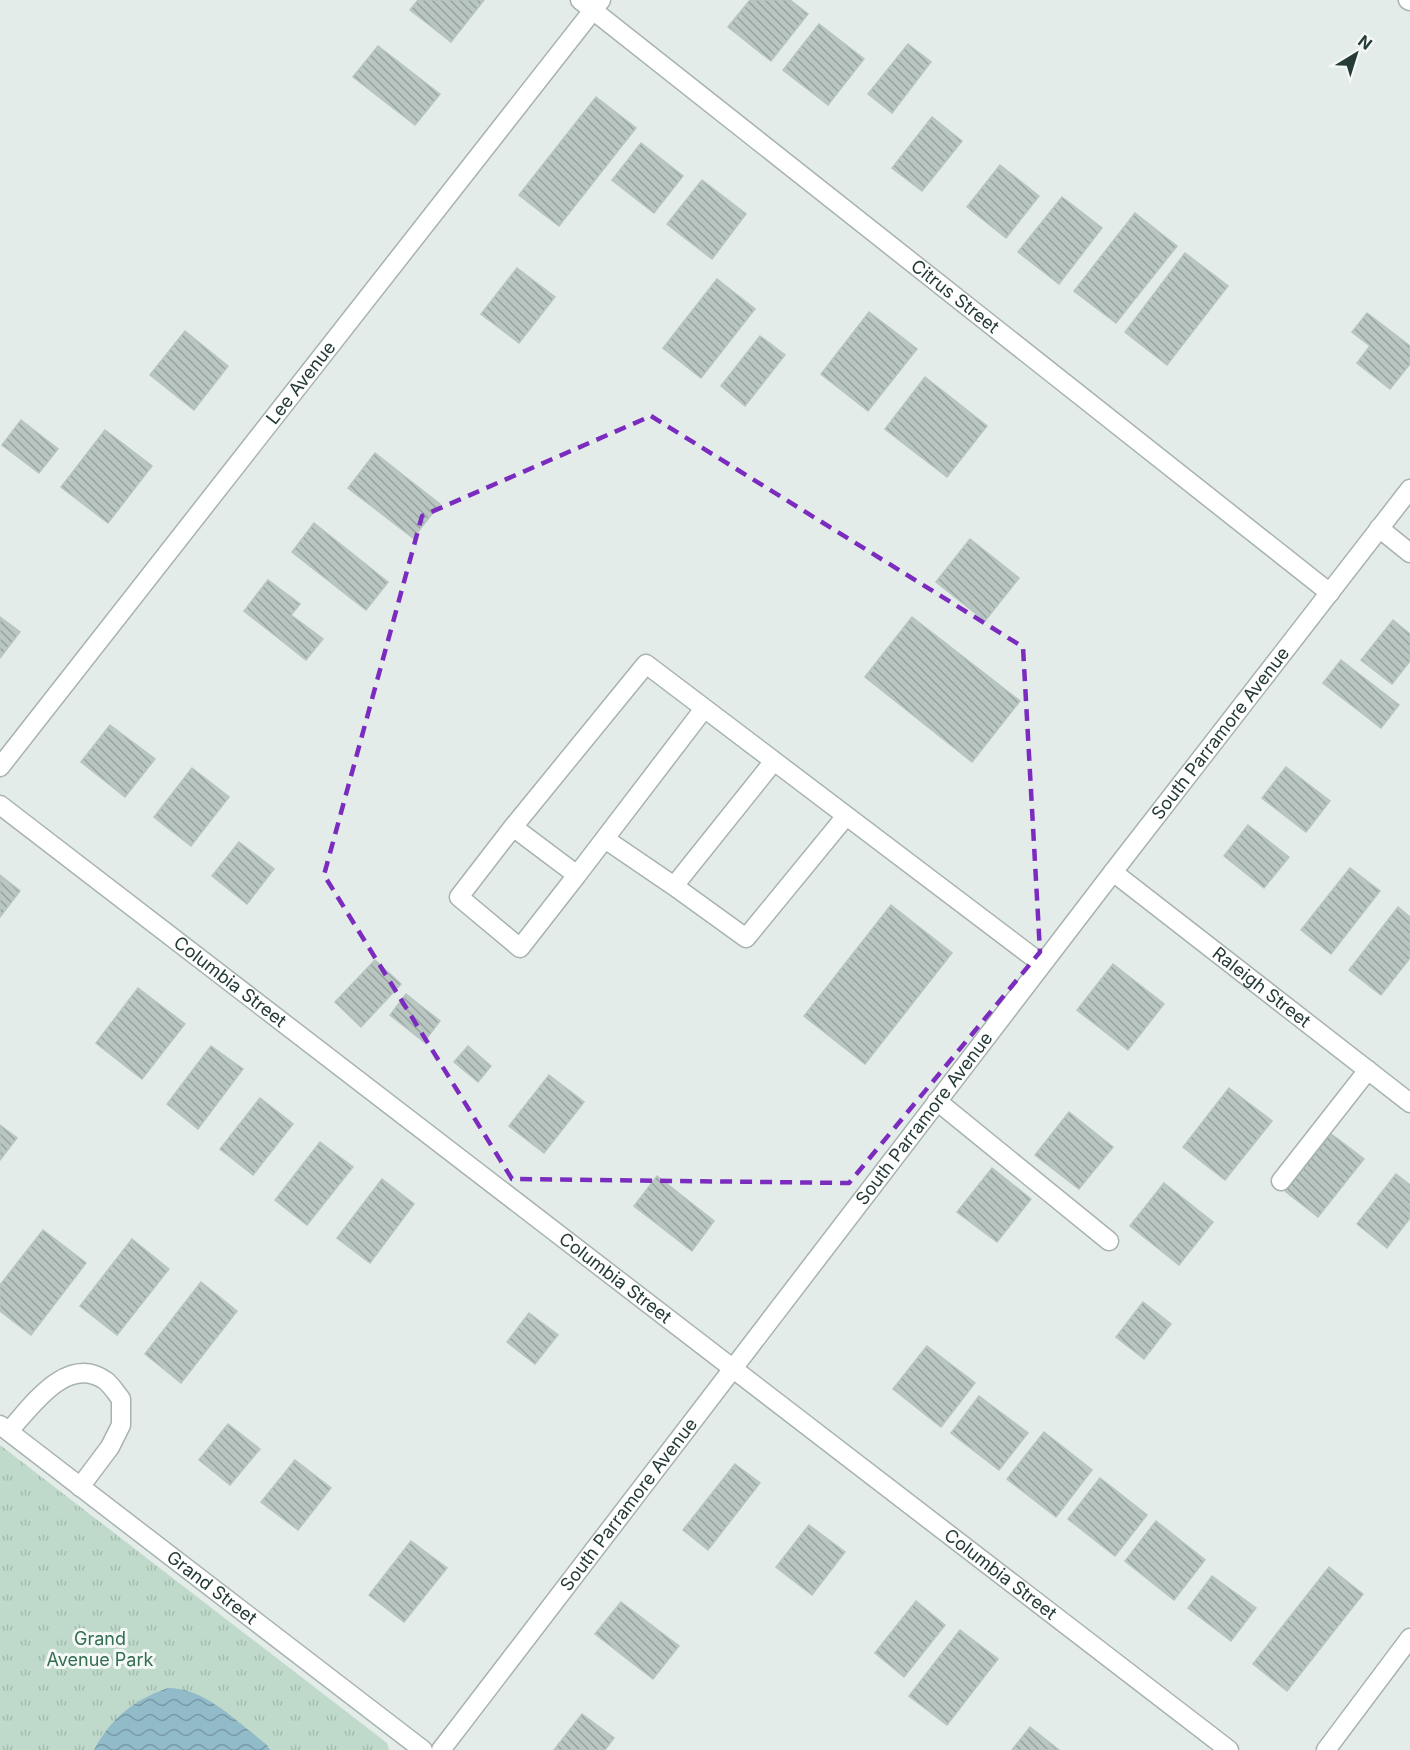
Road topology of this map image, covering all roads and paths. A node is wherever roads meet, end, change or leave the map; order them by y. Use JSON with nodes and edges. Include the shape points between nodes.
{"nodes":[{"id":1,"x":592,"y":3,"type":"edge"},
{"id":2,"x":1410,"y":489,"type":"edge"},
{"id":3,"x":1379,"y":528,"type":"junction"},
{"id":4,"x":1410,"y":553,"type":"edge"},
{"id":5,"x":1330,"y":593,"type":"junction"},
{"id":6,"x":703,"y":710,"type":"junction"},
{"id":7,"x":774,"y":762,"type":"junction"},
{"id":8,"x":0,"y":767,"type":"edge"},
{"id":9,"x":0,"y":805,"type":"edge"},
{"id":10,"x":846,"y":816,"type":"junction"},
{"id":11,"x":513,"y":827,"type":"junction"},
{"id":12,"x":605,"y":838,"type":"junction"},
{"id":13,"x":1113,"y":872,"type":"junction"},
{"id":14,"x":577,"y":875,"type":"junction"},
{"id":15,"x":674,"y":886,"type":"junction"},
{"id":16,"x":1042,"y":964,"type":"junction"},
{"id":17,"x":1368,"y":1070,"type":"junction"},
{"id":18,"x":937,"y":1101,"type":"junction"},
{"id":19,"x":1410,"y":1102,"type":"edge"},
{"id":20,"x":1281,"y":1181,"type":"dead end"},
{"id":21,"x":1109,"y":1240,"type":"dead end"},
{"id":22,"x":733,"y":1367,"type":"junction"},
{"id":23,"x":4,"y":1428,"type":"edge"},
{"id":24,"x":80,"y":1487,"type":"junction"},
{"id":25,"x":1410,"y":1638,"type":"edge"},
{"id":26,"x":423,"y":1750,"type":"edge"},
{"id":27,"x":441,"y":1750,"type":"edge"},
{"id":28,"x":1229,"y":1750,"type":"edge"},
{"id":29,"x":1326,"y":1750,"type":"edge"}],
"edges":[{"from":1,"to":5,"type":"street","name":"Citrus Street"},
{"from":1,"to":8,"type":"street","name":"Lee Avenue"},
{"from":2,"to":3,"type":"street","name":"South Parramore Avenue"},
{"from":3,"to":4,"type":"street"},
{"from":3,"to":5,"type":"street","name":"South Parramore Avenue"},
{"from":5,"to":13,"type":"street","name":"South Parramore Avenue"},
{"from":6,"to":7,"type":"street"},
{"from":6,"to":11,"type":"street","via":[[646,664]]},
{"from":6,"to":12,"type":"street"},
{"from":7,"to":10,"type":"street"},
{"from":7,"to":15,"type":"street"},
{"from":9,"to":22,"type":"street","name":"Columbia Street"},
{"from":10,"to":15,"type":"street","via":[[746,938]]},
{"from":10,"to":16,"type":"street"},
{"from":11,"to":14,"type":"street"},
{"from":11,"to":14,"type":"street","via":[[459,897],[520,948]]},
{"from":12,"to":14,"type":"street"},
{"from":12,"to":15,"type":"street"},
{"from":13,"to":16,"type":"street","name":"South Parramore Avenue"},
{"from":13,"to":17,"type":"street","name":"Raleigh Street"},
{"from":16,"to":18,"type":"street","name":"South Parramore Avenue"},
{"from":17,"to":19,"type":"street","name":"Raleigh Street"},
{"from":17,"to":20,"type":"street"},
{"from":18,"to":21,"type":"street"},
{"from":18,"to":22,"type":"street","name":"South Parramore Avenue"},
{"from":22,"to":27,"type":"street","name":"South Parramore Avenue"},
{"from":22,"to":28,"type":"street","name":"Columbia Street"},
{"from":23,"to":24,"type":"street","name":"Grand Street"},
{"from":23,"to":24,"type":"street","via":[[54,1382],[81,1373],[105,1381],[121,1399],[121,1425]]},
{"from":24,"to":26,"type":"street","name":"Grand Street"},
{"from":25,"to":29,"type":"street"}]}
